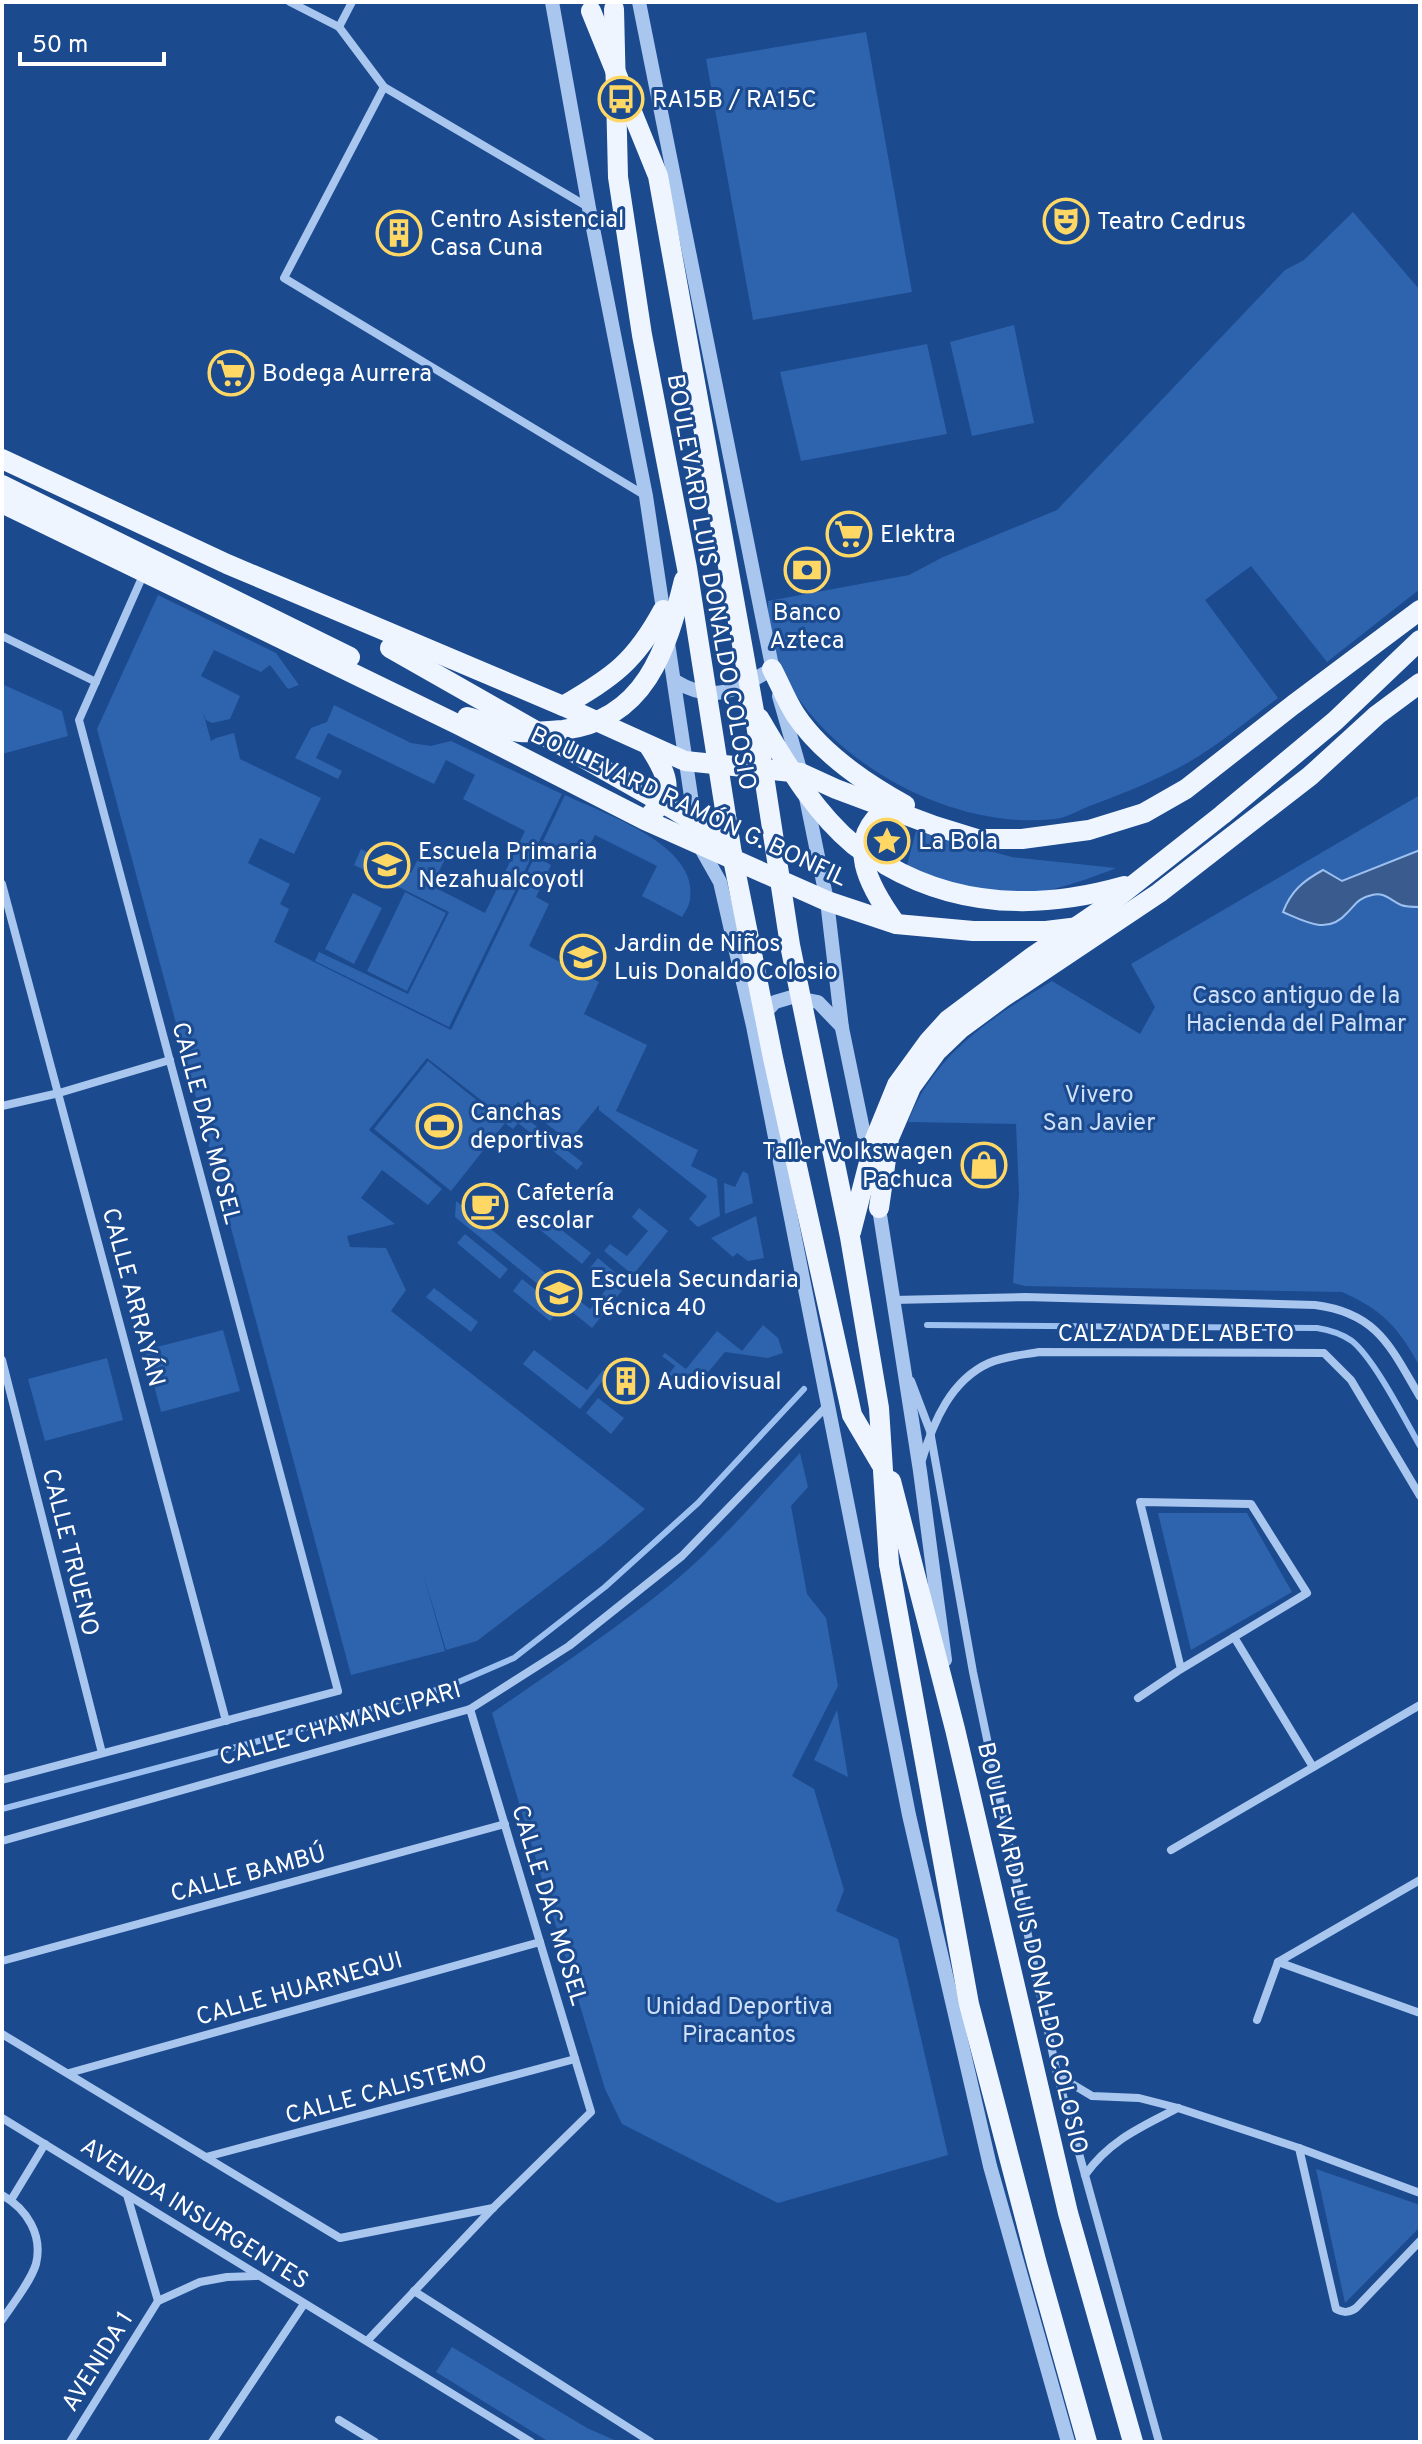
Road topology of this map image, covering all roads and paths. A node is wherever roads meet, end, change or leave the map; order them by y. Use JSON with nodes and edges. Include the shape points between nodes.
{"nodes":[{"id":1,"x":290,"y":2,"type":"edge"},
{"id":2,"x":352,"y":2,"type":"edge"},
{"id":3,"x":552,"y":2,"type":"edge"},
{"id":4,"x":589,"y":2,"type":"edge"},
{"id":5,"x":639,"y":2,"type":"edge"},
{"id":6,"x":614,"y":6,"type":"edge"},
{"id":7,"x":339,"y":27,"type":"junction"},
{"id":8,"x":384,"y":87,"type":"junction"},
{"id":9,"x":589,"y":208,"type":"junction"},
{"id":10,"x":2,"y":459,"type":"edge"},
{"id":11,"x":2,"y":485,"type":"edge"},
{"id":12,"x":646,"y":496,"type":"junction"},
{"id":13,"x":2,"y":503,"type":"edge"},
{"id":14,"x":687,"y":568,"type":"junction"},
{"id":15,"x":144,"y":573,"type":"junction"},
{"id":16,"x":309,"y":600,"type":"junction"},
{"id":17,"x":663,"y":610,"type":"junction"},
{"id":18,"x":1420,"y":610,"type":"edge"},
{"id":19,"x":2,"y":636,"type":"edge"},
{"id":20,"x":1420,"y":640,"type":"edge"},
{"id":21,"x":772,"y":669,"type":"junction"},
{"id":22,"x":675,"y":681,"type":"junction"},
{"id":23,"x":96,"y":682,"type":"junction"},
{"id":24,"x":1420,"y":683,"type":"edge"},
{"id":25,"x":563,"y":706,"type":"junction"},
{"id":26,"x":754,"y":711,"type":"junction"},
{"id":27,"x":1377,"y":715,"type":"junction"},
{"id":28,"x":649,"y":746,"type":"junction"},
{"id":29,"x":685,"y":761,"type":"junction"},
{"id":30,"x":801,"y":773,"type":"junction"},
{"id":31,"x":889,"y":807,"type":"junction"},
{"id":32,"x":645,"y":820,"type":"junction"},
{"id":33,"x":977,"y":839,"type":"junction"},
{"id":34,"x":698,"y":843,"type":"junction"},
{"id":35,"x":732,"y":854,"type":"junction"},
{"id":36,"x":2,"y":884,"type":"edge"},
{"id":37,"x":827,"y":901,"type":"junction"},
{"id":38,"x":1112,"y":923,"type":"junction"},
{"id":39,"x":896,"y":924,"type":"junction"},
{"id":40,"x":753,"y":1026,"type":"junction"},
{"id":41,"x":842,"y":1028,"type":"junction"},
{"id":42,"x":170,"y":1060,"type":"junction"},
{"id":43,"x":59,"y":1093,"type":"junction"},
{"id":44,"x":2,"y":1106,"type":"edge"},
{"id":45,"x":879,"y":1208,"type":"junction"},
{"id":46,"x":850,"y":1237,"type":"junction"},
{"id":47,"x":893,"y":1300,"type":"junction"},
{"id":48,"x":901,"y":1354,"type":"junction"},
{"id":49,"x":2,"y":1360,"type":"edge"},
{"id":50,"x":1420,"y":1397,"type":"edge"},
{"id":51,"x":827,"y":1406,"type":"junction"},
{"id":52,"x":930,"y":1431,"type":"junction"},
{"id":53,"x":920,"y":1471,"type":"junction"},
{"id":54,"x":1420,"y":1496,"type":"edge"},
{"id":55,"x":1234,"y":1637,"type":"junction"},
{"id":56,"x":1181,"y":1669,"type":"junction"},
{"id":57,"x":338,"y":1691,"type":"joint"},
{"id":58,"x":1138,"y":1698,"type":"dead end"},
{"id":59,"x":1419,"y":1704,"type":"edge"},
{"id":60,"x":470,"y":1709,"type":"junction"},
{"id":61,"x":226,"y":1721,"type":"junction"},
{"id":62,"x":955,"y":1729,"type":"junction"},
{"id":63,"x":102,"y":1753,"type":"junction"},
{"id":64,"x":1313,"y":1767,"type":"junction"},
{"id":65,"x":2,"y":1780,"type":"edge"},
{"id":66,"x":505,"y":1824,"type":"junction"},
{"id":67,"x":2,"y":1841,"type":"edge"},
{"id":68,"x":1171,"y":1850,"type":"dead end"},
{"id":69,"x":1420,"y":1880,"type":"edge"},
{"id":70,"x":540,"y":1942,"type":"junction"},
{"id":71,"x":2,"y":1961,"type":"edge"},
{"id":72,"x":1278,"y":1962,"type":"junction"},
{"id":73,"x":1420,"y":2013,"type":"edge"},
{"id":74,"x":1257,"y":2020,"type":"dead end"},
{"id":75,"x":2,"y":2034,"type":"edge"},
{"id":76,"x":575,"y":2059,"type":"junction"},
{"id":77,"x":69,"y":2073,"type":"junction"},
{"id":78,"x":1057,"y":2074,"type":"junction"},
{"id":79,"x":1178,"y":2108,"type":"junction"},
{"id":80,"x":2,"y":2118,"type":"edge"},
{"id":81,"x":45,"y":2144,"type":"junction"},
{"id":82,"x":1299,"y":2148,"type":"junction"},
{"id":83,"x":206,"y":2157,"type":"junction"},
{"id":84,"x":1085,"y":2175,"type":"junction"},
{"id":85,"x":1420,"y":2193,"type":"edge"},
{"id":86,"x":2,"y":2195,"type":"edge"},
{"id":87,"x":127,"y":2195,"type":"junction"},
{"id":88,"x":11,"y":2200,"type":"junction"},
{"id":89,"x":493,"y":2208,"type":"junction"},
{"id":90,"x":1420,"y":2241,"type":"edge"},
{"id":91,"x":257,"y":2276,"type":"junction"},
{"id":92,"x":414,"y":2291,"type":"junction"},
{"id":93,"x":158,"y":2301,"type":"junction"},
{"id":94,"x":304,"y":2304,"type":"junction"},
{"id":95,"x":2,"y":2320,"type":"edge"},
{"id":96,"x":368,"y":2340,"type":"junction"},
{"id":97,"x":339,"y":2420,"type":"dead end"},
{"id":98,"x":70,"y":2442,"type":"edge"},
{"id":99,"x":212,"y":2442,"type":"edge"},
{"id":100,"x":375,"y":2442,"type":"edge"},
{"id":101,"x":531,"y":2442,"type":"edge"},
{"id":102,"x":651,"y":2442,"type":"edge"},
{"id":103,"x":1068,"y":2442,"type":"edge"},
{"id":104,"x":1087,"y":2442,"type":"edge"},
{"id":105,"x":1133,"y":2442,"type":"edge"},
{"id":106,"x":1159,"y":2442,"type":"edge"}],
"edges":[{"from":1,"to":7,"type":"street"},
{"from":2,"to":7,"type":"street"},
{"from":3,"to":9,"type":"street"},
{"from":4,"to":26,"type":"main road","name":"BOULEVARD LUIS DONALDO COLOSIO","bridge":true,"via":[[658,176]]},
{"from":5,"to":21,"type":"street"},
{"from":6,"to":14,"type":"main road","name":"BOULEVARD LUIS DONALDO COLOSIO","bridge":true,"via":[[618,177]]},
{"from":7,"to":8,"type":"street"},
{"from":8,"to":9,"type":"street"},
{"from":8,"to":12,"type":"street","via":[[284,278]]},
{"from":9,"to":12,"type":"street"},
{"from":10,"to":16,"type":"main road","name":"BOULEVARD RAMÓN G. BONFIL"},
{"from":11,"to":14,"type":"main road","bridge":true,"via":[[467,717],[519,732],[578,728],[605,718],[638,692],[663,651]]},
{"from":12,"to":17,"type":"street"},
{"from":13,"to":15,"type":"main road","name":"BOULEVARD RAMÓN G. BONFIL"},
{"from":14,"to":35,"type":"main road","name":"BOULEVARD LUIS DONALDO COLOSIO","bridge":true},
{"from":15,"to":23,"type":"street","name":"CALLE DAC MOSEL"},
{"from":15,"to":32,"type":"main road","name":"BOULEVARD RAMÓN G. BONFIL"},
{"from":16,"to":25,"type":"main road","name":"BOULEVARD RAMÓN G. BONFIL"},
{"from":16,"to":35,"type":"main road","bridge":true,"via":[[675,810]]},
{"from":17,"to":22,"type":"street"},
{"from":17,"to":25,"type":"main road","via":[[648,638],[620,670]]},
{"from":18,"to":33,"type":"main road","name":"BOULEVARD RAMÓN G. BONFIL","via":[[1186,789],[1144,813],[1089,830]]},
{"from":19,"to":23,"type":"street"},
{"from":20,"to":46,"type":"main road","bridge":true,"via":[[1335,721],[1222,815],[948,1020],[897,1085],[875,1139]]},
{"from":21,"to":22,"type":"street","via":[[719,694]]},
{"from":21,"to":30,"type":"street"},
{"from":21,"to":33,"type":"main road","via":[[813,737],[851,770],[901,803]]},
{"from":22,"to":29,"type":"street"},
{"from":23,"to":42,"type":"street","name":"CALLE DAC MOSEL","via":[[79,720]]},
{"from":24,"to":27,"type":"main road","name":"BOULEVARD RAMÓN G. BONFIL"},
{"from":25,"to":28,"type":"main road","name":"BOULEVARD RAMÓN G. BONFIL"},
{"from":26,"to":27,"type":"main road","bridge":true,"via":[[799,783],[855,846],[911,879],[952,893],[1048,902],[1124,886],[1165,867]]},
{"from":26,"to":46,"type":"main road","name":"BOULEVARD LUIS DONALDO COLOSIO","bridge":true,"via":[[790,945]]},
{"from":27,"to":38,"type":"main road","name":"BOULEVARD RAMÓN G. BONFIL","via":[[1310,776]]},
{"from":28,"to":29,"type":"main road","name":"BOULEVARD RAMÓN G. BONFIL"},
{"from":28,"to":32,"type":"main road","via":[[662,765],[666,798]]},
{"from":29,"to":30,"type":"main road","name":"BOULEVARD RAMÓN G. BONFIL"},
{"from":29,"to":34,"type":"street"},
{"from":30,"to":31,"type":"main road","name":"BOULEVARD RAMÓN G. BONFIL"},
{"from":30,"to":37,"type":"street"},
{"from":31,"to":33,"type":"main road","name":"BOULEVARD RAMÓN G. BONFIL"},
{"from":31,"to":39,"type":"main road","via":[[869,826],[864,864]]},
{"from":32,"to":34,"type":"main road","name":"BOULEVARD RAMÓN G. BONFIL"},
{"from":34,"to":37,"type":"main road","name":"BOULEVARD RAMÓN G. BONFIL"},
{"from":34,"to":40,"type":"street","via":[[720,882]]},
{"from":35,"to":62,"type":"main road","name":"BOULEVARD LUIS DONALDO COLOSIO","bridge":true,"via":[[852,1415],[891,1481]]},
{"from":36,"to":43,"type":"street","name":"CALLE ARRAYÁN"},
{"from":37,"to":39,"type":"main road","name":"BOULEVARD RAMÓN G. BONFIL"},
{"from":37,"to":41,"type":"street"},
{"from":38,"to":39,"type":"main road","name":"BOULEVARD RAMÓN G. BONFIL","via":[[1046,931]]},
{"from":38,"to":45,"type":"main road","via":[[1002,998],[937,1051],[911,1087],[889,1138]]},
{"from":40,"to":41,"type":"street","via":[[775,1002],[792,997],[818,1002]]},
{"from":40,"to":51,"type":"street"},
{"from":41,"to":45,"type":"street"},
{"from":42,"to":43,"type":"street"},
{"from":42,"to":57,"type":"street","name":"CALLE DAC MOSEL"},
{"from":43,"to":44,"type":"street"},
{"from":43,"to":61,"type":"street","name":"CALLE ARRAYÁN"},
{"from":45,"to":47,"type":"street"},
{"from":46,"to":104,"type":"main road","name":"BOULEVARD LUIS DONALDO COLOSIO","bridge":true,"via":[[879,1408],[889,1564],[969,2004]]},
{"from":47,"to":48,"type":"street"},
{"from":47,"to":50,"type":"street","name":"CALZADA DEL ABETO","via":[[1025,1297],[1338,1308],[1375,1329]]},
{"from":48,"to":52,"type":"street"},
{"from":48,"to":53,"type":"street"},
{"from":49,"to":63,"type":"street","name":"CALLE TRUENO"},
{"from":51,"to":60,"type":"street","name":"CALLE CHAMANCIPARI","via":[[682,1556],[569,1646]]},
{"from":51,"to":103,"type":"street","via":[[909,1815],[987,2151]]},
{"from":52,"to":53,"type":"street","name":"CALZADA DEL ABETO"},
{"from":52,"to":54,"type":"street","name":"CALZADA DEL ABETO","via":[[960,1384],[991,1362],[1014,1356],[1324,1353],[1351,1380]]},
{"from":52,"to":78,"type":"street","via":[[973,1672]]},
{"from":53,"to":62,"type":"street"},
{"from":55,"to":56,"type":"street"},
{"from":55,"to":56,"type":"street","via":[[1307,1593],[1251,1504],[1140,1502]]},
{"from":55,"to":64,"type":"street"},
{"from":56,"to":58,"type":"street"},
{"from":57,"to":61,"type":"street","name":"CALLE CHAMANCIPARI"},
{"from":59,"to":64,"type":"street"},
{"from":60,"to":66,"type":"street","name":"CALLE DAC MOSEL"},
{"from":60,"to":67,"type":"street","name":"CALLE CHAMANCIPARI"},
{"from":61,"to":63,"type":"street","name":"CALLE CHAMANCIPARI"},
{"from":62,"to":105,"type":"main road","name":"BOULEVARD LUIS DONALDO COLOSIO","via":[[1068,2213]]},
{"from":63,"to":65,"type":"street","name":"CALLE CHAMANCIPARI"},
{"from":64,"to":68,"type":"street"},
{"from":66,"to":70,"type":"street","name":"CALLE DAC MOSEL"},
{"from":66,"to":71,"type":"street","name":"CALLE BAMBÚ"},
{"from":69,"to":72,"type":"street"},
{"from":70,"to":76,"type":"street","name":"CALLE DAC MOSEL"},
{"from":70,"to":77,"type":"street","name":"CALLE HUARNEQUI"},
{"from":72,"to":73,"type":"street"},
{"from":72,"to":74,"type":"street"},
{"from":75,"to":77,"type":"street"},
{"from":76,"to":83,"type":"street","name":"CALLE CALISTEMO"},
{"from":76,"to":89,"type":"street","name":"CALLE DAC MOSEL","via":[[591,2112]]},
{"from":77,"to":83,"type":"street"},
{"from":78,"to":79,"type":"street","via":[[1092,2096],[1139,2098]]},
{"from":78,"to":84,"type":"street"},
{"from":79,"to":82,"type":"street"},
{"from":79,"to":84,"type":"street","via":[[1125,2135]]},
{"from":80,"to":81,"type":"street","name":"AVENIDA INSURGENTES"},
{"from":81,"to":87,"type":"street","name":"AVENIDA INSURGENTES"},
{"from":81,"to":88,"type":"street"},
{"from":82,"to":85,"type":"street"},
{"from":82,"to":90,"type":"street","via":[[1336,2309],[1356,2308]]},
{"from":83,"to":89,"type":"street","via":[[340,2238]]},
{"from":84,"to":106,"type":"street"},
{"from":86,"to":88,"type":"street"},
{"from":87,"to":91,"type":"street","name":"AVENIDA INSURGENTES"},
{"from":87,"to":93,"type":"street","name":"AVENIDA 1"},
{"from":88,"to":95,"type":"street","via":[[29,2217],[38,2248],[35,2267]]},
{"from":89,"to":92,"type":"street"},
{"from":91,"to":93,"type":"street","name":"AVENIDA 1","via":[[200,2282]]},
{"from":91,"to":94,"type":"street","name":"AVENIDA INSURGENTES"},
{"from":92,"to":96,"type":"street"},
{"from":92,"to":102,"type":"street"},
{"from":93,"to":98,"type":"street","name":"AVENIDA 1"},
{"from":94,"to":96,"type":"street","name":"AVENIDA INSURGENTES"},
{"from":94,"to":99,"type":"street"},
{"from":96,"to":101,"type":"street","name":"AVENIDA INSURGENTES"},
{"from":97,"to":100,"type":"street"}]}
